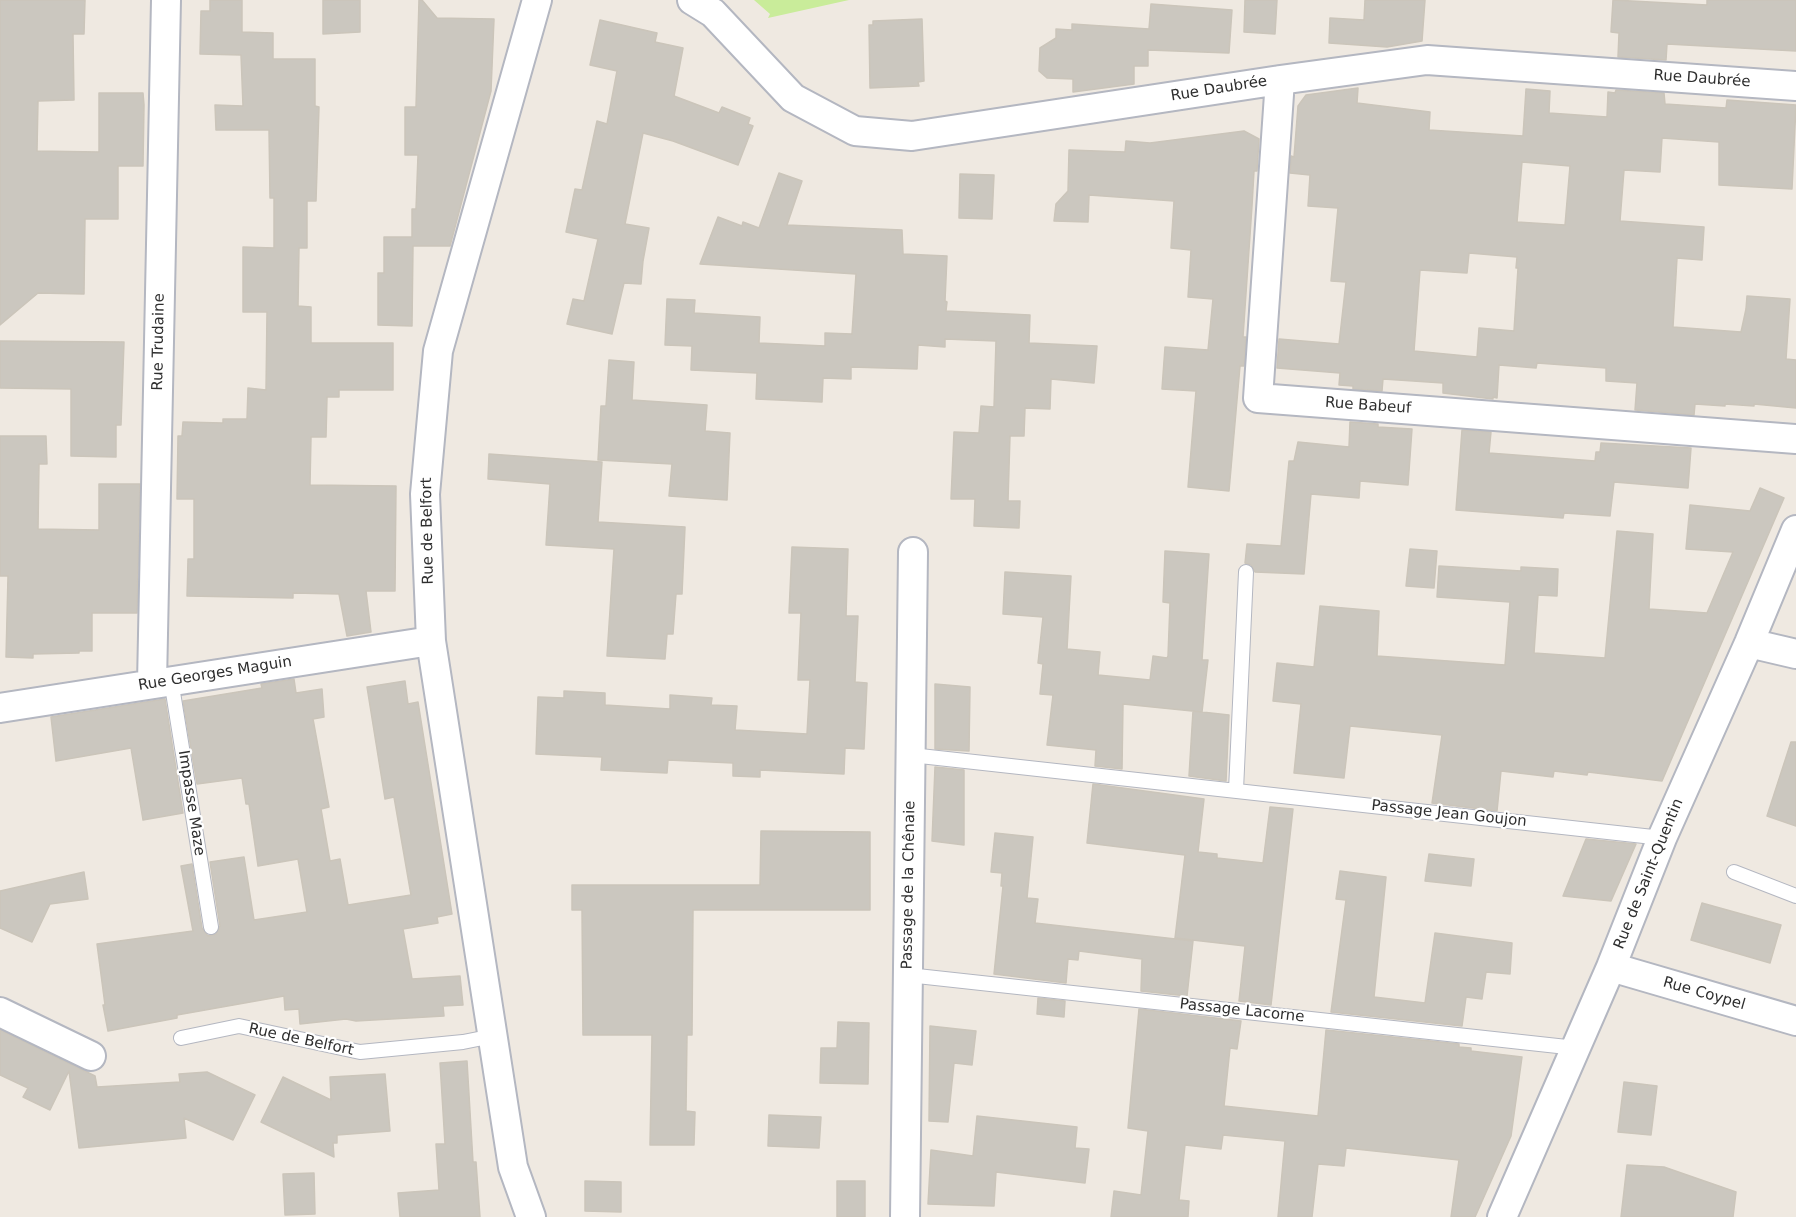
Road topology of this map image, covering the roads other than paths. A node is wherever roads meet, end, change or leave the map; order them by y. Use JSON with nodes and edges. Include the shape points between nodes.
{"nodes":[{"id":1,"x":166,"y":0,"type":"edge"},
{"id":2,"x":537,"y":0,"type":"edge"},
{"id":3,"x":692,"y":0,"type":"edge"},
{"id":4,"x":1280,"y":80,"type":"junction"},
{"id":5,"x":1796,"y":86,"type":"edge"},
{"id":6,"x":1796,"y":439,"type":"edge"},
{"id":7,"x":1796,"y":530,"type":"edge"},
{"id":8,"x":913,"y":552,"type":"dead end"},
{"id":9,"x":1246,"y":572,"type":"dead end"},
{"id":10,"x":431,"y":641,"type":"junction"},
{"id":11,"x":1749,"y":643,"type":"junction"},
{"id":12,"x":1796,"y":654,"type":"edge"},
{"id":13,"x":162,"y":682,"type":"junction"},
{"id":14,"x":0,"y":708,"type":"edge"},
{"id":15,"x":910,"y":755,"type":"junction"},
{"id":16,"x":1236,"y":790,"type":"junction"},
{"id":17,"x":1662,"y":838,"type":"junction"},
{"id":18,"x":1734,"y":872,"type":"dead end"},
{"id":19,"x":1796,"y":896,"type":"edge"},
{"id":20,"x":211,"y":927,"type":"dead end"},
{"id":21,"x":1611,"y":967,"type":"junction"},
{"id":22,"x":908,"y":975,"type":"junction"},
{"id":23,"x":0,"y":1012,"type":"edge"},
{"id":24,"x":1795,"y":1018,"type":"edge"},
{"id":25,"x":493,"y":1036,"type":"junction"},
{"id":26,"x":181,"y":1038,"type":"dead end"},
{"id":27,"x":1576,"y":1048,"type":"junction"},
{"id":28,"x":91,"y":1056,"type":"dead end"},
{"id":29,"x":531,"y":1217,"type":"edge"},
{"id":30,"x":905,"y":1217,"type":"edge"},
{"id":31,"x":1502,"y":1217,"type":"edge"}],
"edges":[{"from":1,"to":13,"type":"street","name":"Rue Trudaine"},
{"from":2,"to":10,"type":"street","name":"Rue de Belfort","via":[[438,351],[424,494]]},
{"from":3,"to":4,"type":"street","name":"Rue Daubrée","via":[[713,14],[794,98],[855,131],[912,136]]},
{"from":4,"to":5,"type":"street","name":"Rue Daubrée","via":[[1427,60]]},
{"from":4,"to":6,"type":"street","name":"Rue Babeuf","via":[[1258,398]]},
{"from":7,"to":11,"type":"street","name":"Rue de Saint-Quentin"},
{"from":8,"to":15,"type":"street","name":"Passage de la Chênaie"},
{"from":9,"to":16,"type":"lane"},
{"from":10,"to":13,"type":"street","name":"Rue Georges Maguin"},
{"from":10,"to":25,"type":"street","name":"Rue de Belfort"},
{"from":11,"to":12,"type":"street"},
{"from":11,"to":17,"type":"street","name":"Rue de Saint-Quentin"},
{"from":13,"to":14,"type":"street","name":"Rue Georges Maguin"},
{"from":13,"to":20,"type":"lane","name":"Impasse Maze"},
{"from":15,"to":16,"type":"lane","name":"Passage Jean Goujon"},
{"from":15,"to":22,"type":"street","name":"Passage de la Chênaie"},
{"from":16,"to":17,"type":"lane","name":"Passage Jean Goujon"},
{"from":17,"to":21,"type":"street","name":"Rue de Saint-Quentin"},
{"from":18,"to":19,"type":"lane"},
{"from":21,"to":24,"type":"street","name":"Rue Coypel"},
{"from":21,"to":27,"type":"street","name":"Rue de Saint-Quentin"},
{"from":22,"to":27,"type":"lane","name":"Passage Lacorne"},
{"from":22,"to":30,"type":"street","name":"Passage de la Chênaie"},
{"from":23,"to":28,"type":"street"},
{"from":25,"to":26,"type":"lane","name":"Rue de Belfort","via":[[360,1052],[238,1026]]},
{"from":25,"to":29,"type":"street","name":"Rue de Belfort","via":[[513,1167]]},
{"from":27,"to":31,"type":"street","name":"Rue de Saint-Quentin"}]}
